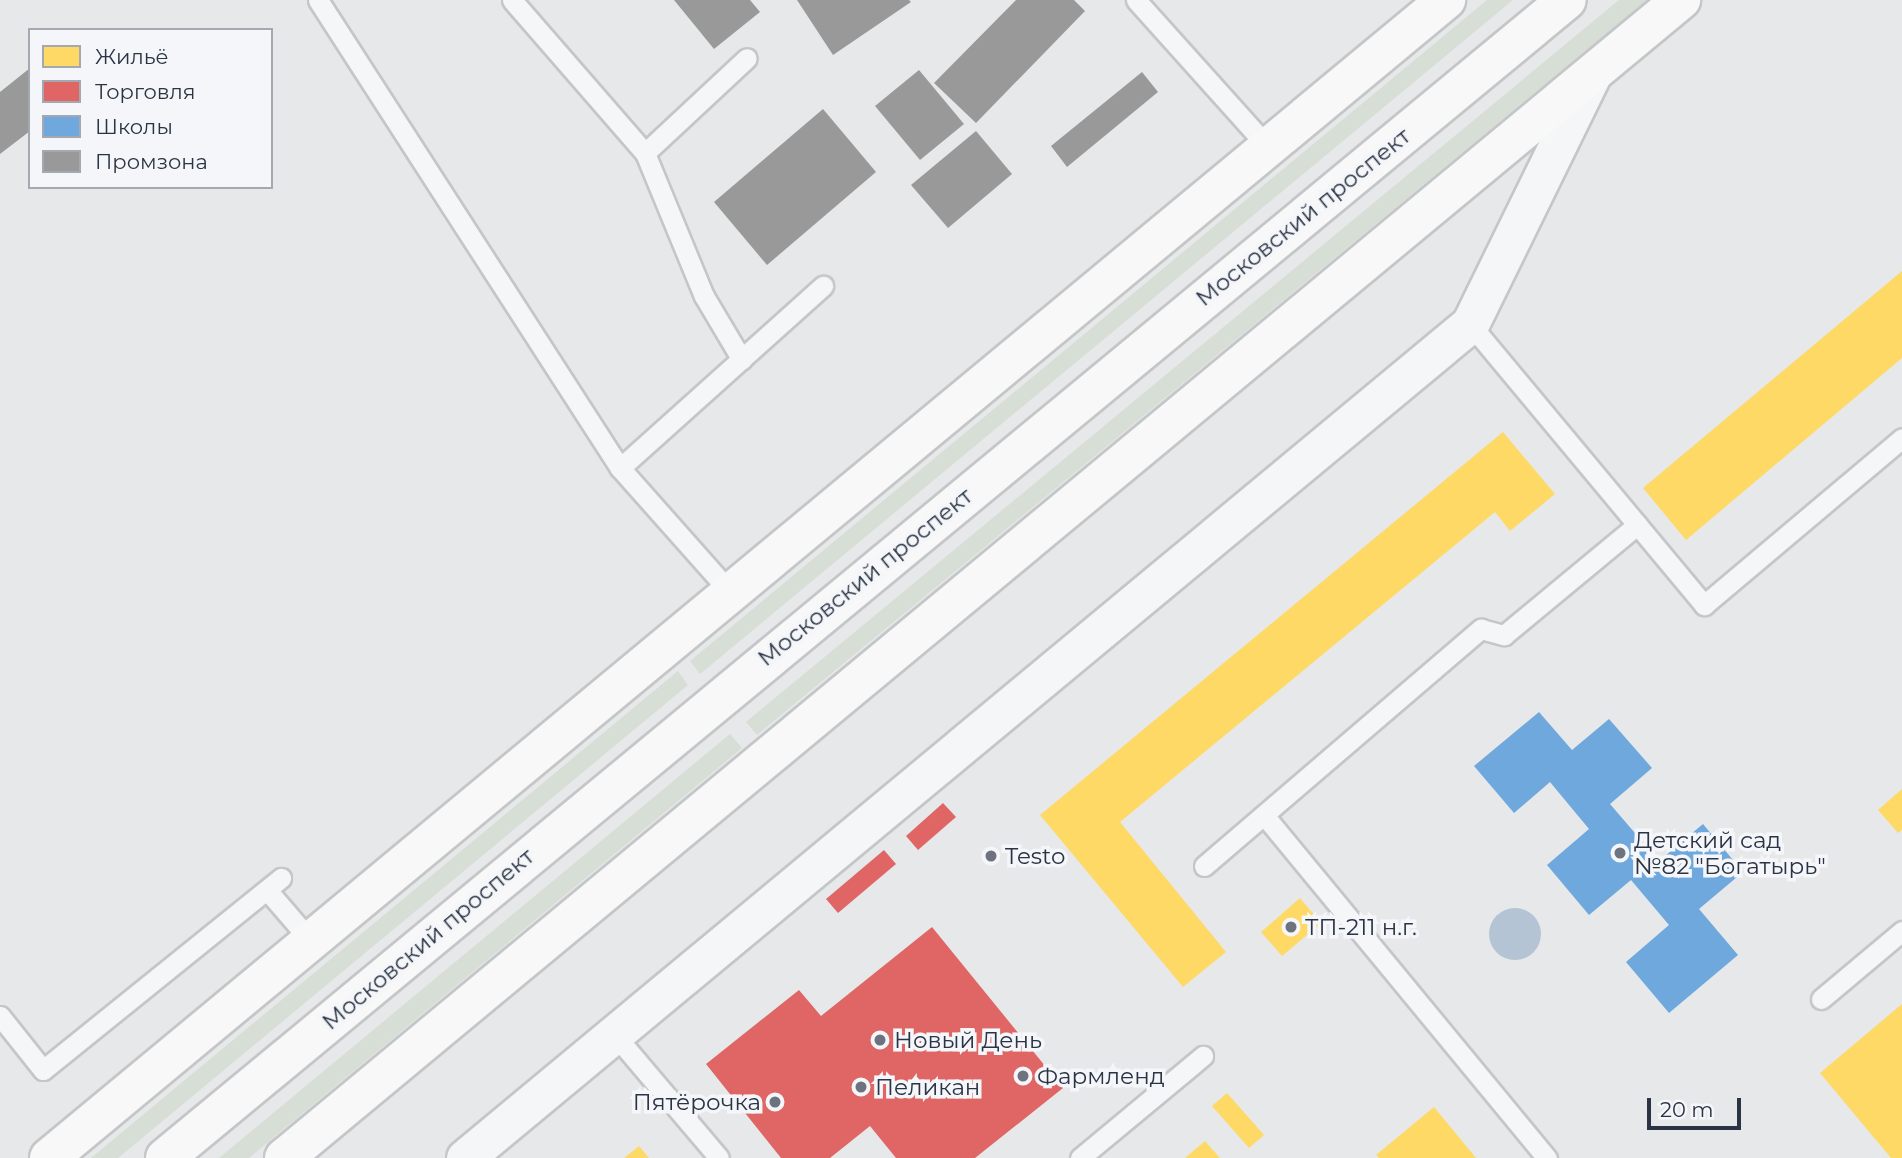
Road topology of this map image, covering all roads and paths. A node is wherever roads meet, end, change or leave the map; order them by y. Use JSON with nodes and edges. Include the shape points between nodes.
{"nodes":[{"id":1,"x":318,"y":0,"type":"edge"},
{"id":2,"x":512,"y":0,"type":"edge"},
{"id":3,"x":1136,"y":0,"type":"edge"},
{"id":4,"x":1446,"y":0,"type":"edge"},
{"id":5,"x":1567,"y":0,"type":"edge"},
{"id":6,"x":1681,"y":0,"type":"edge"},
{"id":7,"x":747,"y":58,"type":"dead end"},
{"id":8,"x":1593,"y":72,"type":"junction"},
{"id":9,"x":1268,"y":147,"type":"junction"},
{"id":10,"x":645,"y":153,"type":"junction"},
{"id":11,"x":823,"y":286,"type":"dead end"},
{"id":12,"x":1469,"y":324,"type":"junction"},
{"id":13,"x":742,"y":360,"type":"junction"},
{"id":14,"x":1902,"y":438,"type":"edge"},
{"id":15,"x":620,"y":468,"type":"junction"},
{"id":16,"x":1637,"y":525,"type":"junction"},
{"id":17,"x":730,"y":592,"type":"junction"},
{"id":18,"x":1264,"y":815,"type":"junction"},
{"id":19,"x":1204,"y":866,"type":"dead end"},
{"id":20,"x":1902,"y":931,"type":"edge"},
{"id":21,"x":310,"y":940,"type":"junction"},
{"id":22,"x":1821,"y":999,"type":"dead end"},
{"id":23,"x":0,"y":1016,"type":"edge"},
{"id":24,"x":614,"y":1034,"type":"junction"},
{"id":25,"x":1203,"y":1056,"type":"dead end"},
{"id":26,"x":49,"y":1158,"type":"edge"},
{"id":27,"x":165,"y":1158,"type":"edge"},
{"id":28,"x":284,"y":1158,"type":"edge"},
{"id":29,"x":465,"y":1158,"type":"edge"},
{"id":30,"x":719,"y":1158,"type":"edge"},
{"id":31,"x":1080,"y":1158,"type":"edge"},
{"id":32,"x":1548,"y":1158,"type":"edge"}],
"edges":[{"from":1,"to":15,"type":"lane"},
{"from":2,"to":10,"type":"lane"},
{"from":3,"to":9,"type":"lane"},
{"from":4,"to":9,"type":"main road"},
{"from":5,"to":27,"type":"main road","name":"Московский проспект"},
{"from":6,"to":8,"type":"main road"},
{"from":7,"to":10,"type":"lane"},
{"from":8,"to":12,"type":"street"},
{"from":8,"to":28,"type":"main road"},
{"from":9,"to":17,"type":"main road"},
{"from":10,"to":13,"type":"lane","via":[[704,296]]},
{"from":11,"to":13,"type":"lane"},
{"from":12,"to":16,"type":"lane"},
{"from":12,"to":24,"type":"street"},
{"from":13,"to":15,"type":"lane"},
{"from":14,"to":16,"type":"lane","via":[[1704,605]]},
{"from":15,"to":17,"type":"lane"},
{"from":16,"to":18,"type":"lane","via":[[1504,635],[1481,629]]},
{"from":17,"to":21,"type":"main road"},
{"from":18,"to":19,"type":"lane"},
{"from":18,"to":32,"type":"lane"},
{"from":20,"to":22,"type":"lane"},
{"from":21,"to":23,"type":"lane","via":[[274,884],[43,1070]]},
{"from":21,"to":26,"type":"main road"},
{"from":24,"to":29,"type":"street"},
{"from":24,"to":30,"type":"lane"},
{"from":25,"to":31,"type":"lane"}]}
